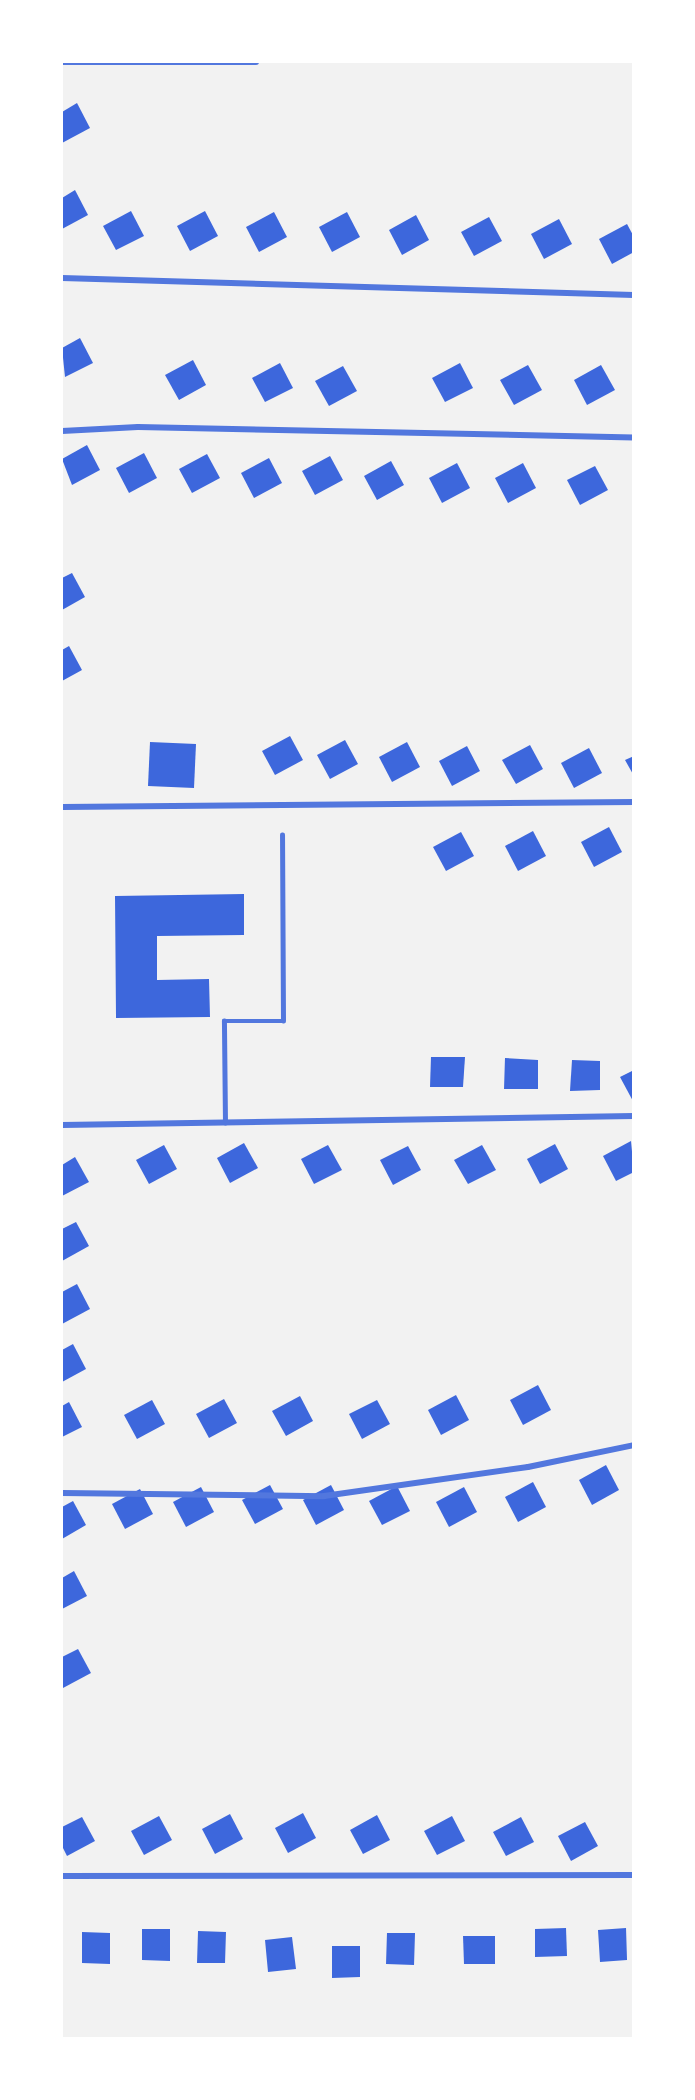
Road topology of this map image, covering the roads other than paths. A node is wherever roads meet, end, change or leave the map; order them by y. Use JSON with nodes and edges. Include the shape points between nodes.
{"nodes":[{"id":1,"x":62,"y":62,"type":"edge"},
{"id":2,"x":256,"y":62,"type":"edge"},
{"id":3,"x":62,"y":278,"type":"edge"},
{"id":4,"x":633,"y":295,"type":"edge"},
{"id":5,"x":62,"y":431,"type":"edge"},
{"id":6,"x":633,"y":437,"type":"edge"},
{"id":7,"x":633,"y":802,"type":"edge"},
{"id":8,"x":62,"y":807,"type":"edge"},
{"id":9,"x":282,"y":836,"type":"dead end"},
{"id":10,"x":633,"y":1116,"type":"edge"},
{"id":11,"x":225,"y":1123,"type":"junction"},
{"id":12,"x":62,"y":1125,"type":"edge"},
{"id":13,"x":633,"y":1445,"type":"edge"},
{"id":14,"x":62,"y":1493,"type":"edge"},
{"id":15,"x":633,"y":1875,"type":"edge"},
{"id":16,"x":62,"y":1876,"type":"edge"}],
"edges":[{"from":1,"to":2,"type":"street"},
{"from":3,"to":4,"type":"street"},
{"from":5,"to":6,"type":"street","via":[[138,427]]},
{"from":7,"to":8,"type":"street"},
{"from":9,"to":11,"type":"lane","via":[[283,1021],[224,1021]]},
{"from":10,"to":11,"type":"street"},
{"from":11,"to":12,"type":"street"},
{"from":13,"to":14,"type":"street","via":[[528,1467],[324,1496]]},
{"from":15,"to":16,"type":"street"}]}
